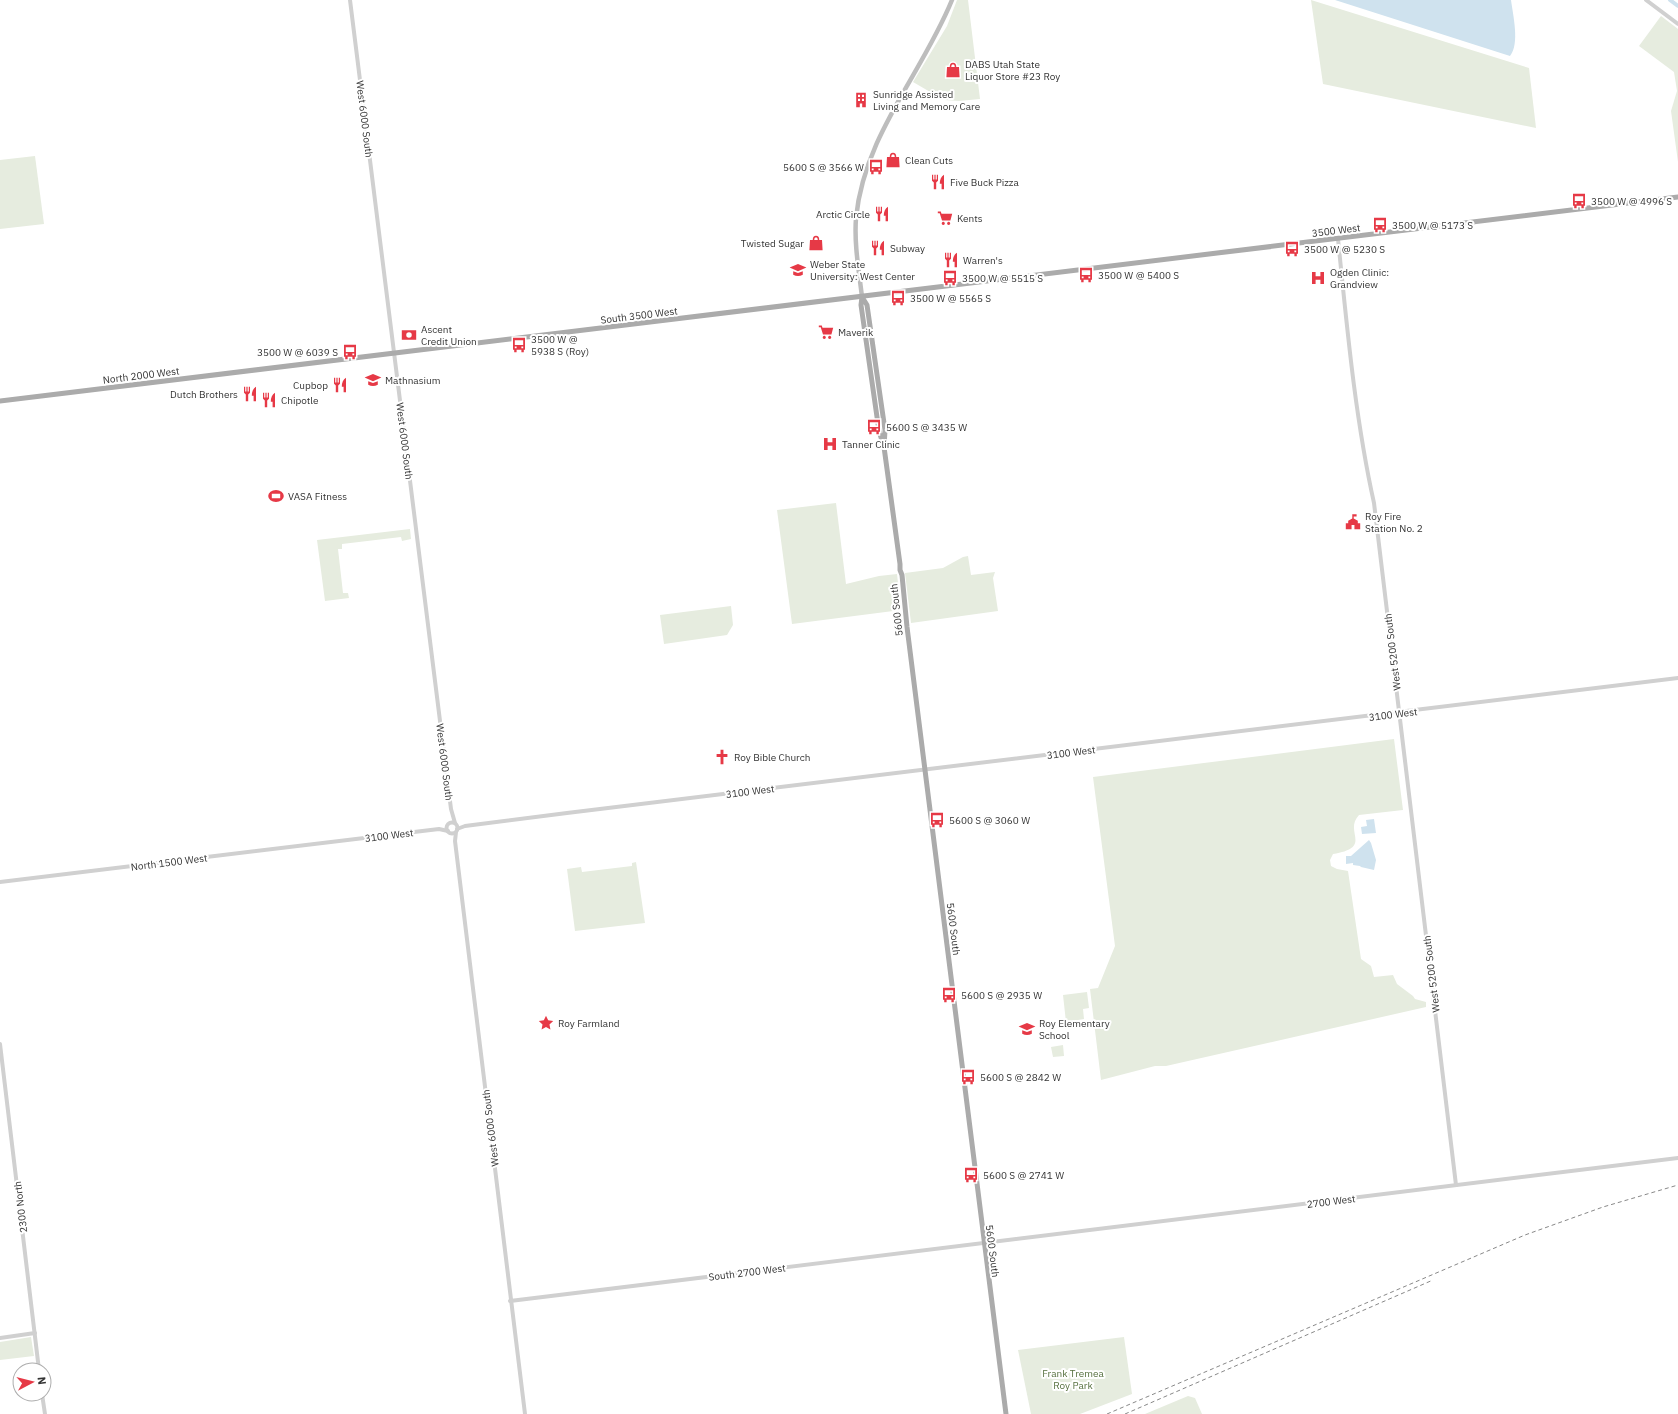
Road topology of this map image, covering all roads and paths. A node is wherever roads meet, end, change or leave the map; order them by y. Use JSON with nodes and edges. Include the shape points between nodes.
{"nodes":[{"id":1,"x":350,"y":0,"type":"edge"},
{"id":2,"x":952,"y":0,"type":"edge"},
{"id":3,"x":1646,"y":0,"type":"edge"},
{"id":4,"x":1678,"y":24,"type":"edge"},
{"id":5,"x":1678,"y":197,"type":"edge"},
{"id":6,"x":1338,"y":239,"type":"junction"},
{"id":7,"x":997,"y":280,"type":"joint"},
{"id":8,"x":862,"y":297,"type":"junction"},
{"id":9,"x":394,"y":353,"type":"junction"},
{"id":10,"x":283,"y":366,"type":"joint"},
{"id":11,"x":0,"y":401,"type":"edge"},
{"id":12,"x":1678,"y":678,"type":"edge"},
{"id":13,"x":1399,"y":713,"type":"junction"},
{"id":14,"x":925,"y":770,"type":"junction"},
{"id":15,"x":447,"y":826,"type":"junction"},
{"id":16,"x":455,"y":827,"type":"junction"},
{"id":17,"x":439,"y":829,"type":"junction"},
{"id":18,"x":448,"y":831,"type":"junction"},
{"id":19,"x":338,"y":841,"type":"joint"},
{"id":20,"x":0,"y":882,"type":"edge"},
{"id":21,"x":0,"y":1044,"type":"edge"},
{"id":22,"x":1678,"y":1158,"type":"edge"},
{"id":23,"x":1456,"y":1185,"type":"junction"},
{"id":24,"x":983,"y":1244,"type":"junction"},
{"id":25,"x":510,"y":1301,"type":"junction"},
{"id":26,"x":35,"y":1333,"type":"junction"},
{"id":27,"x":0,"y":1338,"type":"edge"},
{"id":28,"x":38,"y":1362,"type":"edge"},
{"id":29,"x":43,"y":1402,"type":"edge"},
{"id":30,"x":45,"y":1414,"type":"edge"},
{"id":31,"x":525,"y":1414,"type":"edge"},
{"id":32,"x":1006,"y":1414,"type":"edge"}],
"edges":[{"from":1,"to":9,"type":"street","name":"West 6000 South"},
{"from":2,"to":8,"type":"main road","via":[[944,21],[886,122],[867,167],[860,194],[856,230]]},
{"from":3,"to":4,"type":"street"},
{"from":5,"to":6,"type":"main road","name":"3500 West"},
{"from":6,"to":7,"type":"main road","name":"3500 West"},
{"from":6,"to":13,"type":"street","name":"West 5200 South","via":[[1365,462],[1374,503]]},
{"from":7,"to":8,"type":"main road","name":"South 3500 West"},
{"from":8,"to":9,"type":"main road","name":"South 3500 West"},
{"from":8,"to":14,"type":"main road","name":"5600 South","via":[[867,305],[885,430],[884,447]]},
{"from":9,"to":10,"type":"main road","name":"South 3500 West"},
{"from":9,"to":16,"type":"street","name":"West 6000 South"},
{"from":10,"to":11,"type":"main road","name":"North 2000 West"},
{"from":12,"to":13,"type":"street","name":"3100 West"},
{"from":13,"to":14,"type":"street","name":"3100 West"},
{"from":13,"to":23,"type":"street","name":"West 5200 South"},
{"from":14,"to":16,"type":"street","name":"3100 West"},
{"from":14,"to":24,"type":"main road","name":"5600 South"},
{"from":15,"to":16,"type":"street"},
{"from":15,"to":17,"type":"street","name":"3100 West"},
{"from":15,"to":18,"type":"street"},
{"from":16,"to":18,"type":"street","name":"3100 West"},
{"from":16,"to":25,"type":"street","name":"West 6000 South"},
{"from":17,"to":18,"type":"street","name":"3100 West"},
{"from":17,"to":19,"type":"street","name":"3100 West"},
{"from":19,"to":20,"type":"street","name":"North 1500 West"},
{"from":21,"to":26,"type":"street","name":"2300 North"},
{"from":22,"to":23,"type":"street","name":"2700 West"},
{"from":23,"to":24,"type":"street","name":"2700 West"},
{"from":24,"to":25,"type":"street","name":"South 2700 West"},
{"from":24,"to":32,"type":"main road","name":"5600 South"},
{"from":25,"to":31,"type":"street","name":"West 6000 South"},
{"from":26,"to":27,"type":"street"},
{"from":26,"to":28,"type":"street","name":"2300 North"},
{"from":29,"to":30,"type":"street"}]}
